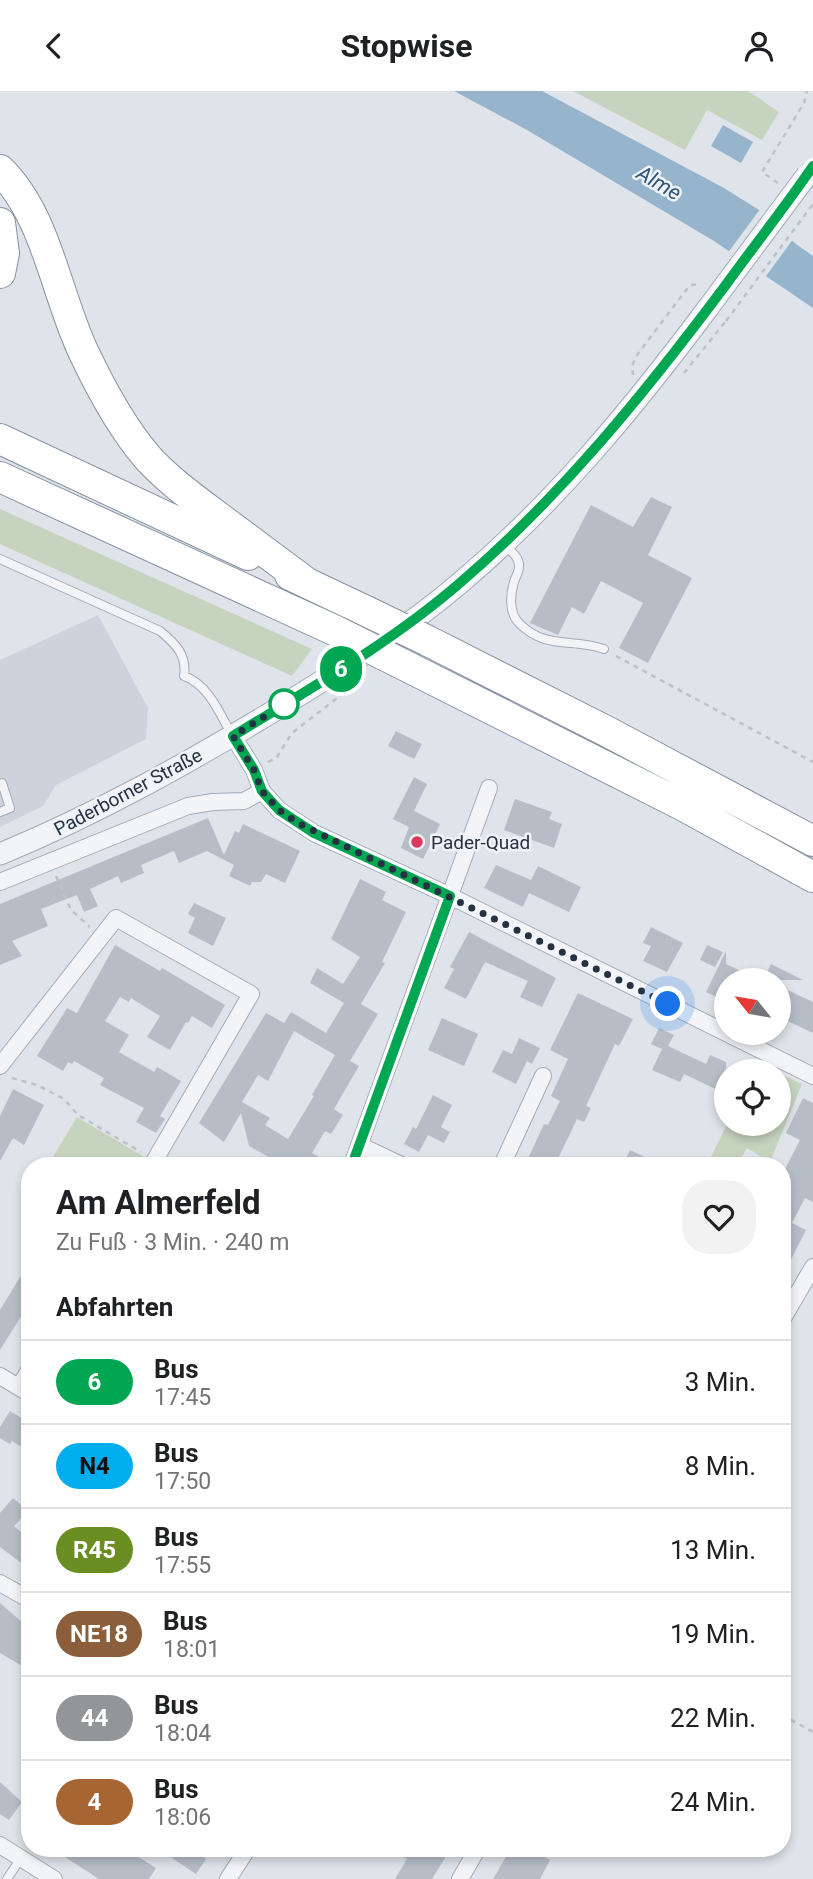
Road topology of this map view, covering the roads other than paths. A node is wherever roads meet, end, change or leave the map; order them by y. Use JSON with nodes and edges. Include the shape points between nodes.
{"nodes":[{"id":1,"x":0,"y":170,"type":"edge"},
{"id":2,"x":810,"y":171,"type":"edge"},
{"id":3,"x":0,"y":223,"type":"edge"},
{"id":4,"x":0,"y":273,"type":"edge"},
{"id":5,"x":0,"y":439,"type":"edge"},
{"id":6,"x":0,"y":477,"type":"edge"},
{"id":7,"x":504,"y":543,"type":"junction"},
{"id":8,"x":0,"y":559,"type":"edge"},
{"id":9,"x":307,"y":583,"type":"junction"},
{"id":10,"x":604,"y":649,"type":"road end"},
{"id":11,"x":233,"y":736,"type":"junction"},
{"id":12,"x":2,"y":783,"type":"dead end"},
{"id":13,"x":489,"y":788,"type":"dead end"},
{"id":14,"x":262,"y":791,"type":"junction"},
{"id":15,"x":0,"y":812,"type":"edge"},
{"id":16,"x":813,"y":841,"type":"edge"},
{"id":17,"x":0,"y":854,"type":"edge"},
{"id":18,"x":813,"y":877,"type":"edge"},
{"id":19,"x":0,"y":882,"type":"edge"},
{"id":20,"x":450,"y":896,"type":"junction"},
{"id":21,"x":4,"y":1071,"type":"edge"},
{"id":22,"x":543,"y":1076,"type":"dead end"},
{"id":23,"x":813,"y":1076,"type":"edge"},
{"id":24,"x":359,"y":1145,"type":"junction"},
{"id":25,"x":162,"y":1157,"type":"edge"},
{"id":26,"x":355,"y":1157,"type":"edge"},
{"id":27,"x":384,"y":1157,"type":"edge"},
{"id":28,"x":506,"y":1157,"type":"edge"},
{"id":29,"x":813,"y":1266,"type":"edge"},
{"id":30,"x":791,"y":1304,"type":"edge"},
{"id":31,"x":0,"y":1376,"type":"edge"},
{"id":32,"x":21,"y":1389,"type":"edge"},
{"id":33,"x":0,"y":1583,"type":"edge"},
{"id":34,"x":21,"y":1595,"type":"edge"},
{"id":35,"x":0,"y":1845,"type":"edge"},
{"id":36,"x":242,"y":1857,"type":"edge"},
{"id":37,"x":473,"y":1857,"type":"edge"},
{"id":38,"x":20,"y":1858,"type":"junction"},
{"id":39,"x":7,"y":1879,"type":"edge"},
{"id":40,"x":54,"y":1879,"type":"edge"},
{"id":41,"x":228,"y":1879,"type":"edge"},
{"id":42,"x":460,"y":1879,"type":"edge"}],
"edges":[{"from":1,"to":9,"type":"highway","via":[[36,222],[85,355],[127,431],[174,483]]},
{"from":2,"to":7,"type":"street","name":"Paderborner Straße","bridge":true,"via":[[596,450]]},
{"from":3,"to":4,"type":"highway","via":[[4,253]]},
{"from":5,"to":9,"type":"highway"},
{"from":6,"to":18,"type":"highway","bridge":true,"via":[[400,663],[684,806]]},
{"from":7,"to":10,"type":"lane","via":[[520,566],[512,585],[513,618],[544,639]]},
{"from":7,"to":11,"type":"street","name":"Paderborner Straße","via":[[394,635]]},
{"from":8,"to":11,"type":"lane","via":[[160,631],[186,664],[184,676],[205,690]]},
{"from":9,"to":16,"type":"highway","bridge":true,"via":[[608,732]]},
{"from":11,"to":14,"type":"street"},
{"from":11,"to":17,"type":"street","name":"Paderborner Straße","via":[[58,829]]},
{"from":12,"to":15,"type":"lane","via":[[10,807]]},
{"from":13,"to":20,"type":"street"},
{"from":14,"to":19,"type":"street","name":"Paderborner Straße","via":[[244,801],[188,806]]},
{"from":14,"to":20,"type":"street","via":[[279,810],[314,833]]},
{"from":20,"to":23,"type":"street"},
{"from":20,"to":24,"type":"street"},
{"from":21,"to":25,"type":"street","via":[[116,918],[251,994]]},
{"from":22,"to":28,"type":"street"},
{"from":24,"to":26,"type":"street"},
{"from":24,"to":27,"type":"street"},
{"from":29,"to":30,"type":"street"},
{"from":31,"to":32,"type":"street"},
{"from":33,"to":34,"type":"street"},
{"from":35,"to":38,"type":"street"},
{"from":36,"to":41,"type":"street"},
{"from":37,"to":42,"type":"street"},
{"from":38,"to":39,"type":"lane"},
{"from":38,"to":40,"type":"street"}]}
